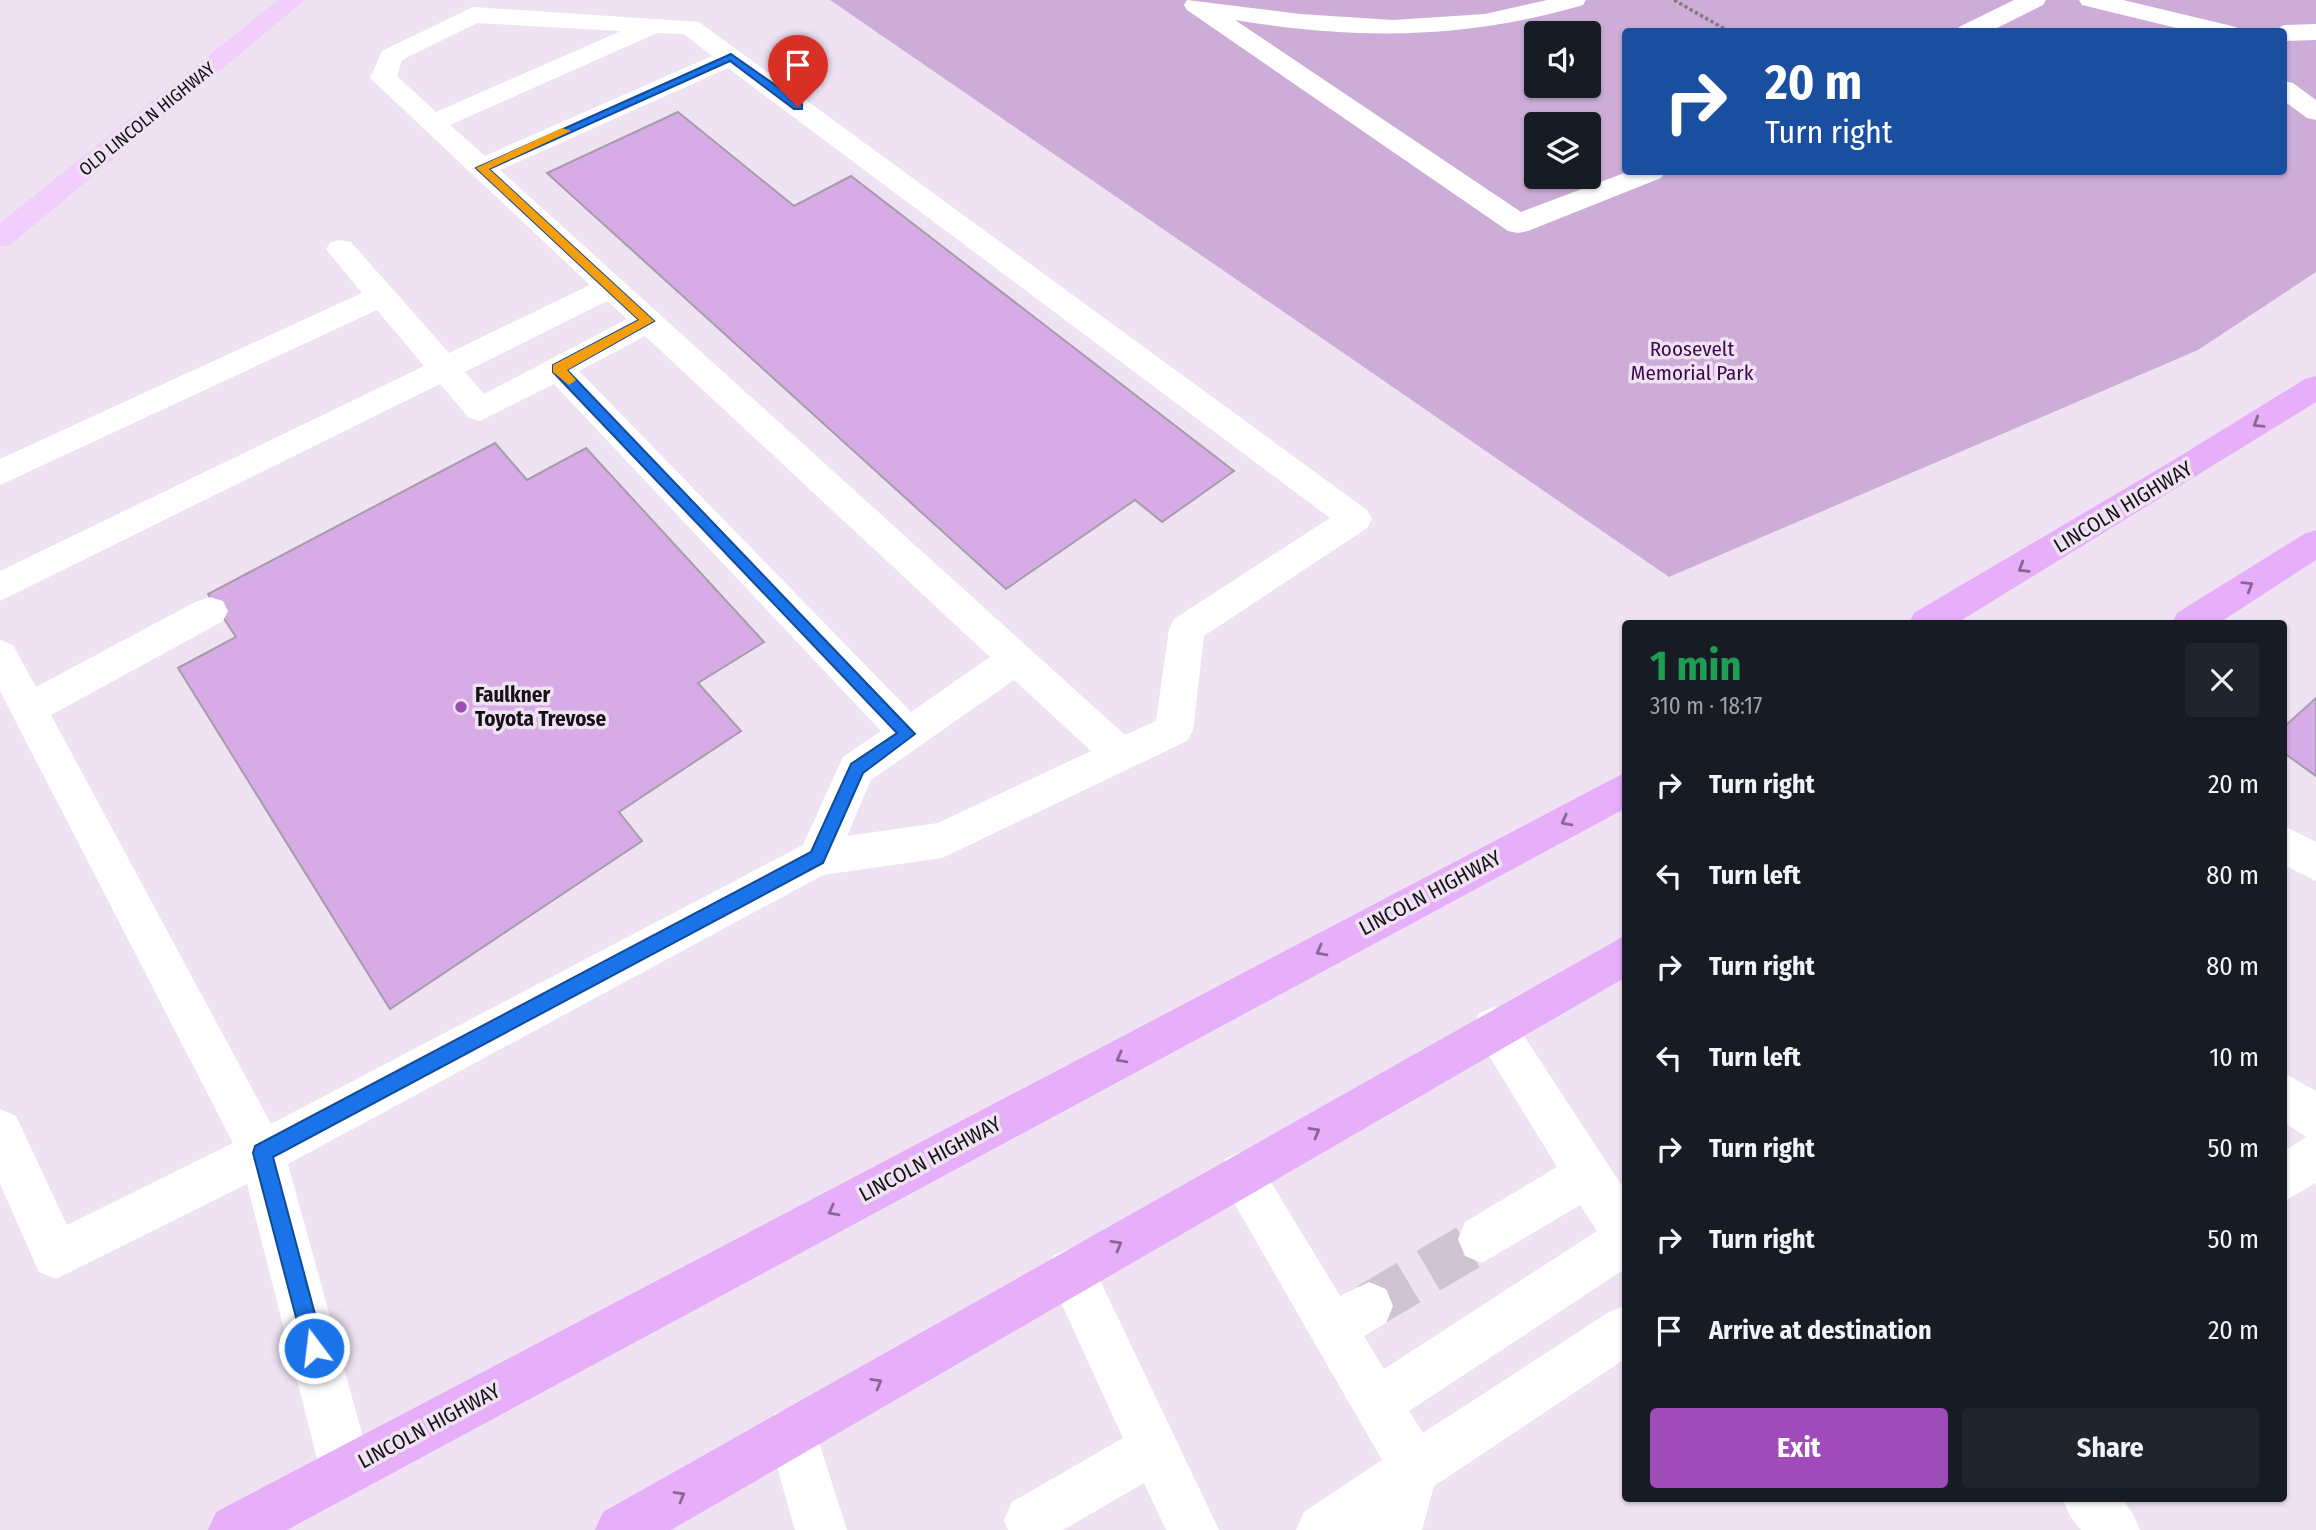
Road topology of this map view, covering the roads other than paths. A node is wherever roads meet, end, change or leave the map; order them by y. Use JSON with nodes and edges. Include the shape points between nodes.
{"nodes":[{"id":1,"x":293,"y":0,"type":"edge"},
{"id":2,"x":1574,"y":0,"type":"edge"},
{"id":3,"x":2034,"y":0,"type":"edge"},
{"id":4,"x":2091,"y":0,"type":"edge"},
{"id":5,"x":1188,"y":3,"type":"edge"},
{"id":6,"x":656,"y":24,"type":"junction"},
{"id":7,"x":1976,"y":28,"type":"edge"},
{"id":8,"x":2196,"y":28,"type":"edge"},
{"id":9,"x":2316,"y":32,"type":"edge"},
{"id":10,"x":2287,"y":33,"type":"edge"},
{"id":11,"x":731,"y":57,"type":"junction"},
{"id":12,"x":2287,"y":91,"type":"edge"},
{"id":13,"x":2316,"y":111,"type":"edge"},
{"id":14,"x":432,"y":123,"type":"junction"},
{"id":15,"x":481,"y":168,"type":"junction"},
{"id":16,"x":1643,"y":175,"type":"edge"},
{"id":17,"x":0,"y":238,"type":"edge"},
{"id":18,"x":341,"y":249,"type":"dead end"},
{"id":19,"x":611,"y":287,"type":"junction"},
{"id":20,"x":381,"y":296,"type":"junction"},
{"id":21,"x":648,"y":321,"type":"junction"},
{"id":22,"x":443,"y":369,"type":"junction"},
{"id":23,"x":558,"y":369,"type":"junction"},
{"id":24,"x":2316,"y":387,"type":"edge"},
{"id":25,"x":0,"y":473,"type":"edge"},
{"id":26,"x":2316,"y":543,"type":"edge"},
{"id":27,"x":0,"y":587,"type":"edge"},
{"id":28,"x":210,"y":611,"type":"dead end"},
{"id":29,"x":1932,"y":620,"type":"edge"},
{"id":30,"x":2195,"y":620,"type":"edge"},
{"id":31,"x":0,"y":655,"type":"edge"},
{"id":32,"x":1016,"y":659,"type":"junction"},
{"id":33,"x":29,"y":709,"type":"junction"},
{"id":34,"x":908,"y":734,"type":"junction"},
{"id":35,"x":1121,"y":755,"type":"junction"},
{"id":36,"x":1622,"y":791,"type":"edge"},
{"id":37,"x":2287,"y":846,"type":"edge"},
{"id":38,"x":817,"y":858,"type":"junction"},
{"id":39,"x":2316,"y":863,"type":"edge"},
{"id":40,"x":1622,"y":956,"type":"edge"},
{"id":41,"x":1494,"y":1028,"type":"junction"},
{"id":42,"x":2287,"y":1097,"type":"edge"},
{"id":43,"x":2316,"y":1119,"type":"edge"},
{"id":44,"x":0,"y":1132,"type":"edge"},
{"id":45,"x":262,"y":1153,"type":"junction"},
{"id":46,"x":2316,"y":1156,"type":"edge"},
{"id":47,"x":1241,"y":1175,"type":"junction"},
{"id":48,"x":1587,"y":1175,"type":"junction"},
{"id":49,"x":2287,"y":1176,"type":"edge"},
{"id":50,"x":1622,"y":1232,"type":"edge"},
{"id":51,"x":1482,"y":1238,"type":"tunnel mouth"},
{"id":52,"x":1622,"y":1241,"type":"edge"},
{"id":53,"x":1071,"y":1272,"type":"junction"},
{"id":54,"x":1622,"y":1332,"type":"edge"},
{"id":55,"x":1377,"y":1403,"type":"junction"},
{"id":56,"x":792,"y":1432,"type":"junction"},
{"id":57,"x":1155,"y":1448,"type":"junction"},
{"id":58,"x":1414,"y":1467,"type":"junction"},
{"id":59,"x":346,"y":1470,"type":"junction"},
{"id":60,"x":2091,"y":1502,"type":"edge"},
{"id":61,"x":1030,"y":1520,"type":"dead end"},
{"id":62,"x":234,"y":1530,"type":"edge"},
{"id":63,"x":621,"y":1530,"type":"edge"},
{"id":64,"x":821,"y":1530,"type":"edge"},
{"id":65,"x":1193,"y":1530,"type":"edge"},
{"id":66,"x":1322,"y":1530,"type":"edge"},
{"id":67,"x":1396,"y":1530,"type":"edge"},
{"id":68,"x":2114,"y":1530,"type":"edge"}],
"edges":[{"from":1,"to":17,"type":"main road","name":"OLD LINCOLN HIGHWAY"},
{"from":2,"to":5,"type":"lane","via":[[1466,23],[1371,27],[1282,21]]},
{"from":3,"to":7,"type":"lane"},
{"from":4,"to":8,"type":"lane"},
{"from":5,"to":16,"type":"lane","via":[[1518,224]]},
{"from":6,"to":11,"type":"lane","via":[[690,27]]},
{"from":6,"to":14,"type":"lane"},
{"from":6,"to":14,"type":"lane","via":[[473,15],[391,56],[383,78]]},
{"from":9,"to":10,"type":"lane"},
{"from":11,"to":15,"type":"lane"},
{"from":11,"to":35,"type":"lane","via":[[1355,519],[1187,629],[1174,730]]},
{"from":12,"to":13,"type":"lane"},
{"from":14,"to":15,"type":"lane"},
{"from":15,"to":19,"type":"lane"},
{"from":18,"to":20,"type":"lane"},
{"from":19,"to":21,"type":"lane"},
{"from":19,"to":22,"type":"lane"},
{"from":20,"to":22,"type":"lane"},
{"from":20,"to":25,"type":"lane"},
{"from":21,"to":23,"type":"lane"},
{"from":21,"to":32,"type":"lane"},
{"from":22,"to":23,"type":"lane","via":[[480,410]]},
{"from":22,"to":27,"type":"lane"},
{"from":23,"to":34,"type":"lane"},
{"from":24,"to":29,"type":"highway","name":"LINCOLN HIGHWAY","one_way":true},
{"from":30,"to":26,"type":"highway","one_way":true},
{"from":28,"to":33,"type":"lane"},
{"from":31,"to":33,"type":"lane"},
{"from":32,"to":34,"type":"lane"},
{"from":32,"to":35,"type":"lane"},
{"from":33,"to":45,"type":"lane"},
{"from":34,"to":38,"type":"lane","via":[[857,769]]},
{"from":35,"to":38,"type":"lane","via":[[942,840]]},
{"from":36,"to":59,"type":"highway","name":"LINCOLN HIGHWAY","one_way":true},
{"from":37,"to":39,"type":"lane"},
{"from":38,"to":45,"type":"lane"},
{"from":40,"to":41,"type":"highway"},
{"from":47,"to":41,"type":"highway","one_way":true},
{"from":41,"to":48,"type":"lane"},
{"from":42,"to":43,"type":"lane"},
{"from":44,"to":45,"type":"lane","via":[[56,1255]]},
{"from":45,"to":59,"type":"lane"},
{"from":46,"to":49,"type":"lane"},
{"from":53,"to":47,"type":"highway","one_way":true},
{"from":47,"to":55,"type":"lane","via":[[1351,1317]]},
{"from":48,"to":50,"type":"lane"},
{"from":48,"to":51,"type":"lane"},
{"from":52,"to":55,"type":"lane"},
{"from":56,"to":53,"type":"highway","one_way":true},
{"from":53,"to":57,"type":"lane"},
{"from":54,"to":58,"type":"lane"},
{"from":55,"to":58,"type":"lane"},
{"from":63,"to":56,"type":"highway","one_way":true},
{"from":56,"to":64,"type":"lane"},
{"from":57,"to":61,"type":"lane"},
{"from":57,"to":65,"type":"lane"},
{"from":58,"to":66,"type":"lane"},
{"from":58,"to":67,"type":"lane"},
{"from":59,"to":62,"type":"highway","name":"LINCOLN HIGHWAY"},
{"from":60,"to":68,"type":"lane"}]}
